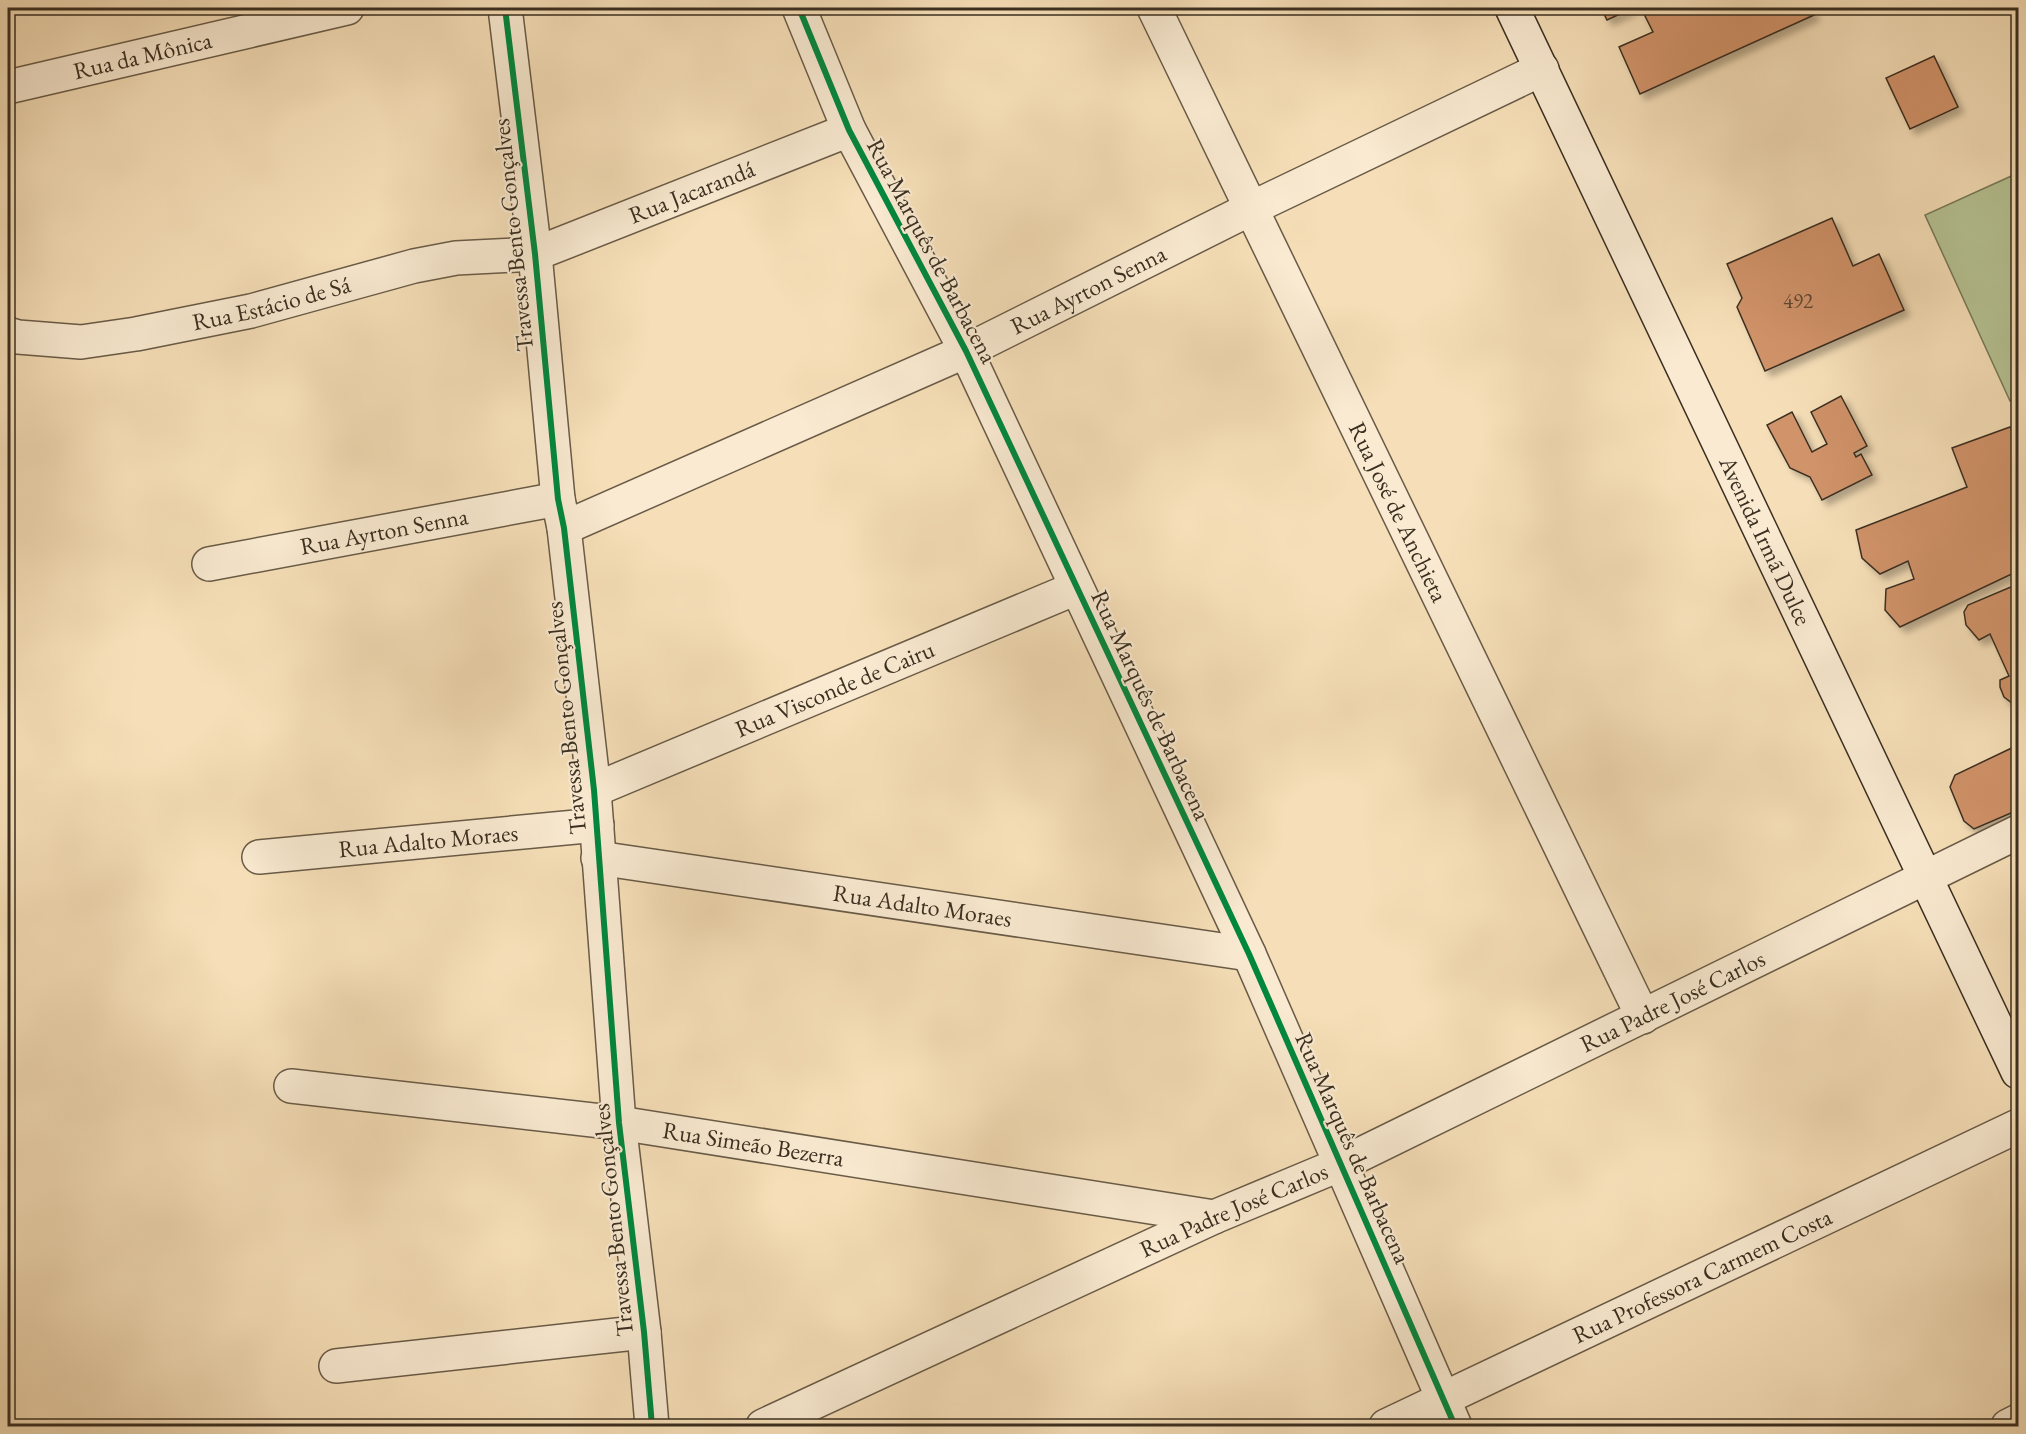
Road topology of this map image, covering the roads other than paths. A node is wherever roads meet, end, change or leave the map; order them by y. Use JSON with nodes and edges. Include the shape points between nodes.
{"nodes":[{"id":1,"x":347,"y":8,"type":"edge"},
{"id":2,"x":505,"y":8,"type":"edge"},
{"id":3,"x":799,"y":8,"type":"edge"},
{"id":4,"x":1154,"y":8,"type":"edge"},
{"id":5,"x":1512,"y":8,"type":"edge"},
{"id":6,"x":1542,"y":69,"type":"junction"},
{"id":7,"x":8,"y":87,"type":"edge"},
{"id":8,"x":849,"y":130,"type":"junction"},
{"id":9,"x":1252,"y":208,"type":"junction"},
{"id":10,"x":535,"y":254,"type":"junction"},
{"id":11,"x":8,"y":334,"type":"edge"},
{"id":12,"x":966,"y":351,"type":"junction"},
{"id":13,"x":561,"y":514,"type":"junction"},
{"id":14,"x":209,"y":564,"type":"dead end"},
{"id":15,"x":1076,"y":588,"type":"junction"},
{"id":16,"x":594,"y":790,"type":"junction"},
{"id":17,"x":597,"y":825,"type":"junction"},
{"id":18,"x":2019,"y":832,"type":"edge"},
{"id":19,"x":259,"y":857,"type":"dead end"},
{"id":20,"x":598,"y":858,"type":"junction"},
{"id":21,"x":1926,"y":876,"type":"junction"},
{"id":22,"x":1249,"y":954,"type":"junction"},
{"id":23,"x":1643,"y":1017,"type":"junction"},
{"id":24,"x":2019,"y":1072,"type":"edge"},
{"id":25,"x":291,"y":1086,"type":"dead end"},
{"id":26,"x":619,"y":1123,"type":"junction"},
{"id":27,"x":2019,"y":1126,"type":"edge"},
{"id":28,"x":1341,"y":1164,"type":"junction"},
{"id":29,"x":1214,"y":1217,"type":"junction"},
{"id":30,"x":644,"y":1332,"type":"junction"},
{"id":31,"x":336,"y":1366,"type":"dead end"},
{"id":32,"x":1449,"y":1413,"type":"edge"},
{"id":33,"x":2019,"y":1421,"type":"edge"},
{"id":34,"x":652,"y":1426,"type":"edge"},
{"id":35,"x":763,"y":1426,"type":"edge"},
{"id":36,"x":1386,"y":1426,"type":"edge"},
{"id":37,"x":2008,"y":1426,"type":"edge"}],
"edges":[{"from":1,"to":7,"type":"street","name":"Rua da Mônica"},
{"from":2,"to":10,"type":"street","name":"Travessa Bento Gonçalves"},
{"from":3,"to":8,"type":"street","name":"Rua Marquês de Barbacena"},
{"from":4,"to":9,"type":"street","name":"Rua José de Anchieta"},
{"from":5,"to":6,"type":"street","name":"Avenida Irmã Dulce"},
{"from":6,"to":9,"type":"street","name":"Rua Ayrton Senna"},
{"from":6,"to":21,"type":"street","name":"Avenida Irmã Dulce"},
{"from":8,"to":10,"type":"street","name":"Rua Jacarandá"},
{"from":8,"to":12,"type":"street","name":"Rua Marquês de Barbacena"},
{"from":9,"to":12,"type":"street","name":"Rua Ayrton Senna"},
{"from":9,"to":23,"type":"street","name":"Rua José de Anchieta"},
{"from":10,"to":11,"type":"street","name":"Rua Estácio de Sá","via":[[456,258],[414,266],[251,311],[136,334],[81,342]]},
{"from":10,"to":13,"type":"street","name":"Travessa Bento Gonçalves"},
{"from":12,"to":13,"type":"street","name":"Rua Ayrton Senna"},
{"from":12,"to":15,"type":"street","name":"Rua Marquês de Barbacena"},
{"from":13,"to":14,"type":"street","name":"Rua Ayrton Senna"},
{"from":13,"to":16,"type":"street","name":"Travessa Bento Gonçalves"},
{"from":15,"to":16,"type":"street","name":"Rua Visconde de Cairu"},
{"from":15,"to":22,"type":"street","name":"Rua Marquês de Barbacena"},
{"from":16,"to":17,"type":"street","name":"Travessa Bento Gonçalves"},
{"from":17,"to":19,"type":"street","name":"Rua Adalto Moraes"},
{"from":17,"to":20,"type":"street","name":"Travessa Bento Gonçalves"},
{"from":18,"to":21,"type":"street","name":"Rua Padre José Carlos"},
{"from":20,"to":22,"type":"street","name":"Rua Adalto Moraes"},
{"from":20,"to":26,"type":"street","name":"Travessa Bento Gonçalves"},
{"from":21,"to":23,"type":"street","name":"Rua Padre José Carlos"},
{"from":21,"to":24,"type":"street","name":"Avenida Irmã Dulce"},
{"from":22,"to":28,"type":"street","name":"Rua Marquês de Barbacena"},
{"from":23,"to":28,"type":"street","name":"Rua Padre José Carlos"},
{"from":25,"to":26,"type":"street","name":"Rua Simeão Bezerra"},
{"from":26,"to":29,"type":"street","name":"Rua Simeão Bezerra"},
{"from":26,"to":30,"type":"street","name":"Travessa Bento Gonçalves"},
{"from":27,"to":32,"type":"street","name":"Rua Professora Carmem Costa"},
{"from":28,"to":29,"type":"street","name":"Rua Padre José Carlos"},
{"from":28,"to":32,"type":"street","name":"Rua Marquês de Barbacena"},
{"from":29,"to":35,"type":"street","name":"Rua Padre José Carlos"},
{"from":30,"to":31,"type":"street"},
{"from":30,"to":34,"type":"street","name":"Travessa Bento Gonçalves"},
{"from":32,"to":36,"type":"street","name":"Rua Professora Carmem Costa"},
{"from":33,"to":37,"type":"street"}]}
